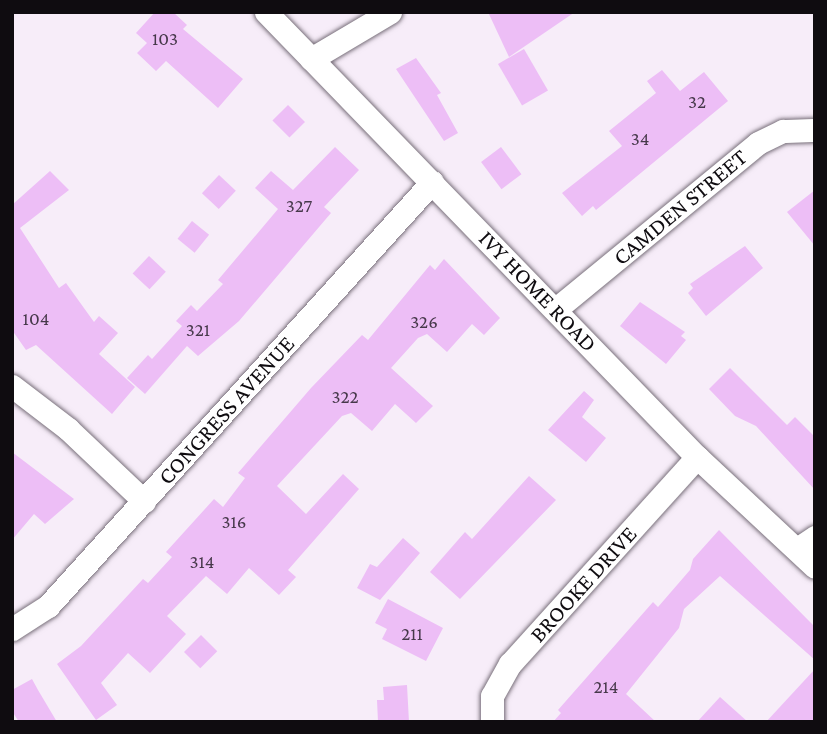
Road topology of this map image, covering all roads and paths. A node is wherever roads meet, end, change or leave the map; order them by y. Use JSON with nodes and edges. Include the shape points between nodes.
{"nodes":[{"id":1,"x":266,"y":12,"type":"edge"},
{"id":2,"x":390,"y":12,"type":"edge"},
{"id":3,"x":311,"y":59,"type":"junction"},
{"id":4,"x":815,"y":130,"type":"edge"},
{"id":5,"x":432,"y":182,"type":"junction"},
{"id":6,"x":556,"y":309,"type":"junction"},
{"id":7,"x":12,"y":386,"type":"edge"},
{"id":8,"x":697,"y":457,"type":"junction"},
{"id":9,"x":144,"y":501,"type":"junction"},
{"id":10,"x":806,"y":543,"type":"edge"},
{"id":11,"x":815,"y":567,"type":"edge"},
{"id":12,"x":12,"y":629,"type":"edge"},
{"id":13,"x":492,"y":722,"type":"edge"}],
"edges":[{"from":1,"to":3,"type":"street","name":"IVY HOME ROAD"},
{"from":2,"to":3,"type":"street"},
{"from":3,"to":5,"type":"street","name":"IVY HOME ROAD"},
{"from":4,"to":6,"type":"street","name":"CAMDEN STREET","via":[[783,131],[758,143]]},
{"from":5,"to":6,"type":"street","name":"IVY HOME ROAD"},
{"from":5,"to":9,"type":"street","name":"CONGRESS AVENUE"},
{"from":6,"to":8,"type":"street","name":"IVY HOME ROAD"},
{"from":7,"to":9,"type":"street","via":[[68,429]]},
{"from":8,"to":10,"type":"street","name":"IVY HOME ROAD"},
{"from":8,"to":13,"type":"street","name":"BROOKE DRIVE","via":[[510,664],[492,696]]},
{"from":9,"to":12,"type":"street","name":"CONGRESS AVENUE","via":[[48,606]]},
{"from":10,"to":11,"type":"street","name":"IVY HOME ROAD"}]}
